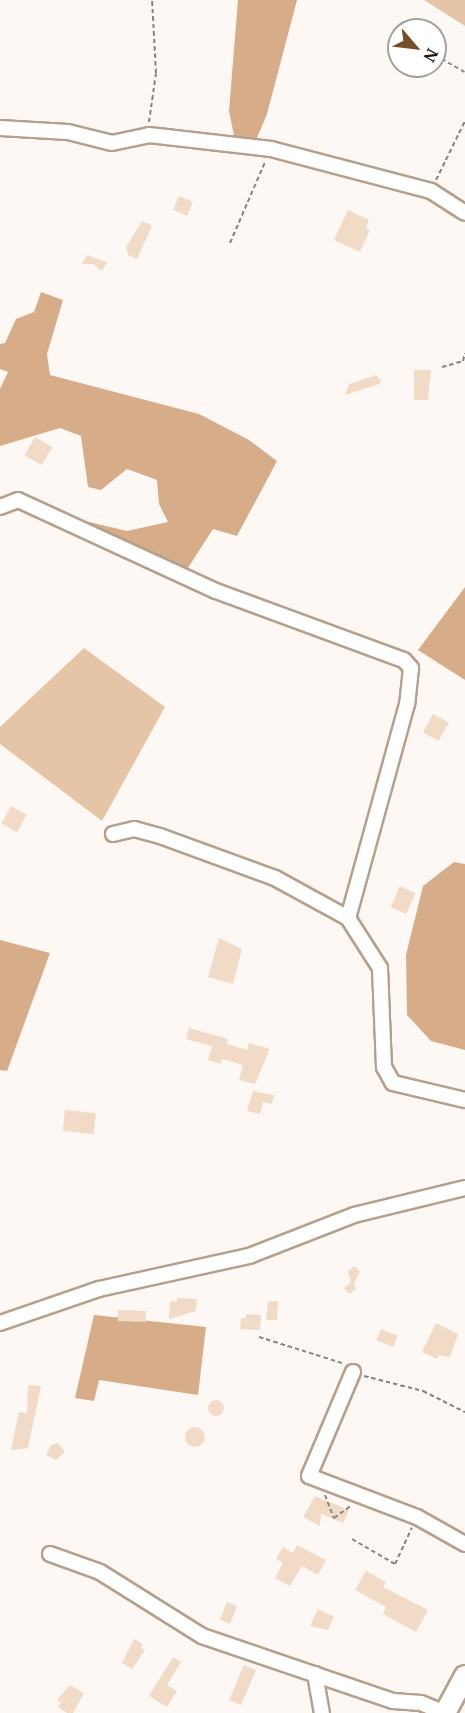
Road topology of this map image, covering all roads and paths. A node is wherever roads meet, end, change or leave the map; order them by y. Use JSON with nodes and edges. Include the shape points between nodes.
{"nodes":[{"id":1,"x":152,"y":0,"type":"edge"},
{"id":2,"x":447,"y":62,"type":"edge"},
{"id":3,"x":465,"y":72,"type":"edge"},
{"id":4,"x":465,"y":121,"type":"edge"},
{"id":5,"x":0,"y":128,"type":"edge"},
{"id":6,"x":149,"y":135,"type":"junction"},
{"id":7,"x":271,"y":149,"type":"junction"},
{"id":8,"x":431,"y":191,"type":"junction"},
{"id":9,"x":465,"y":213,"type":"edge"},
{"id":10,"x":230,"y":243,"type":"dead end"},
{"id":11,"x":465,"y":353,"type":"edge"},
{"id":12,"x":442,"y":367,"type":"dead end"},
{"id":13,"x":0,"y":507,"type":"edge"},
{"id":14,"x":113,"y":834,"type":"dead end"},
{"id":15,"x":348,"y":918,"type":"junction"},
{"id":16,"x":465,"y":1100,"type":"edge"},
{"id":17,"x":465,"y":1188,"type":"edge"},
{"id":18,"x":0,"y":1323,"type":"edge"},
{"id":19,"x":353,"y":1372,"type":"dead end"},
{"id":20,"x":318,"y":1479,"type":"junction"},
{"id":21,"x":364,"y":1497,"type":"junction"},
{"id":22,"x":417,"y":1517,"type":"junction"},
{"id":23,"x":352,"y":1539,"type":"dead end"},
{"id":24,"x":465,"y":1544,"type":"edge"},
{"id":25,"x":50,"y":1554,"type":"dead end"},
{"id":26,"x":315,"y":1674,"type":"junction"},
{"id":27,"x":465,"y":1676,"type":"edge"},
{"id":28,"x":322,"y":1713,"type":"edge"},
{"id":29,"x":444,"y":1713,"type":"edge"}],
"edges":[{"from":1,"to":6,"type":"path","via":[[156,73],[149,101]]},
{"from":2,"to":3,"type":"path"},
{"from":4,"to":8,"type":"path"},
{"from":5,"to":6,"type":"street","via":[[68,132],[112,143]]},
{"from":6,"to":7,"type":"street"},
{"from":7,"to":8,"type":"street"},
{"from":7,"to":10,"type":"path"},
{"from":8,"to":9,"type":"street"},
{"from":11,"to":12,"type":"path","via":[[463,361]]},
{"from":13,"to":15,"type":"street","via":[[18,500],[216,591],[405,660],[411,668],[406,704]]},
{"from":14,"to":15,"type":"street","via":[[134,829],[160,836],[275,878]]},
{"from":15,"to":16,"type":"street","via":[[380,968],[384,1067],[393,1083]]},
{"from":17,"to":18,"type":"street","via":[[354,1215],[249,1256],[99,1289]]},
{"from":19,"to":20,"type":"street","via":[[309,1476]]},
{"from":20,"to":21,"type":"street"},
{"from":20,"to":21,"type":"path","via":[[334,1518]]},
{"from":21,"to":22,"type":"street"},
{"from":22,"to":23,"type":"path","via":[[395,1564]]},
{"from":22,"to":24,"type":"street"},
{"from":25,"to":26,"type":"street","via":[[100,1572],[202,1636]]},
{"from":26,"to":28,"type":"street"},
{"from":26,"to":29,"type":"street","via":[[393,1701],[421,1702]]},
{"from":27,"to":29,"type":"main road"}]}
